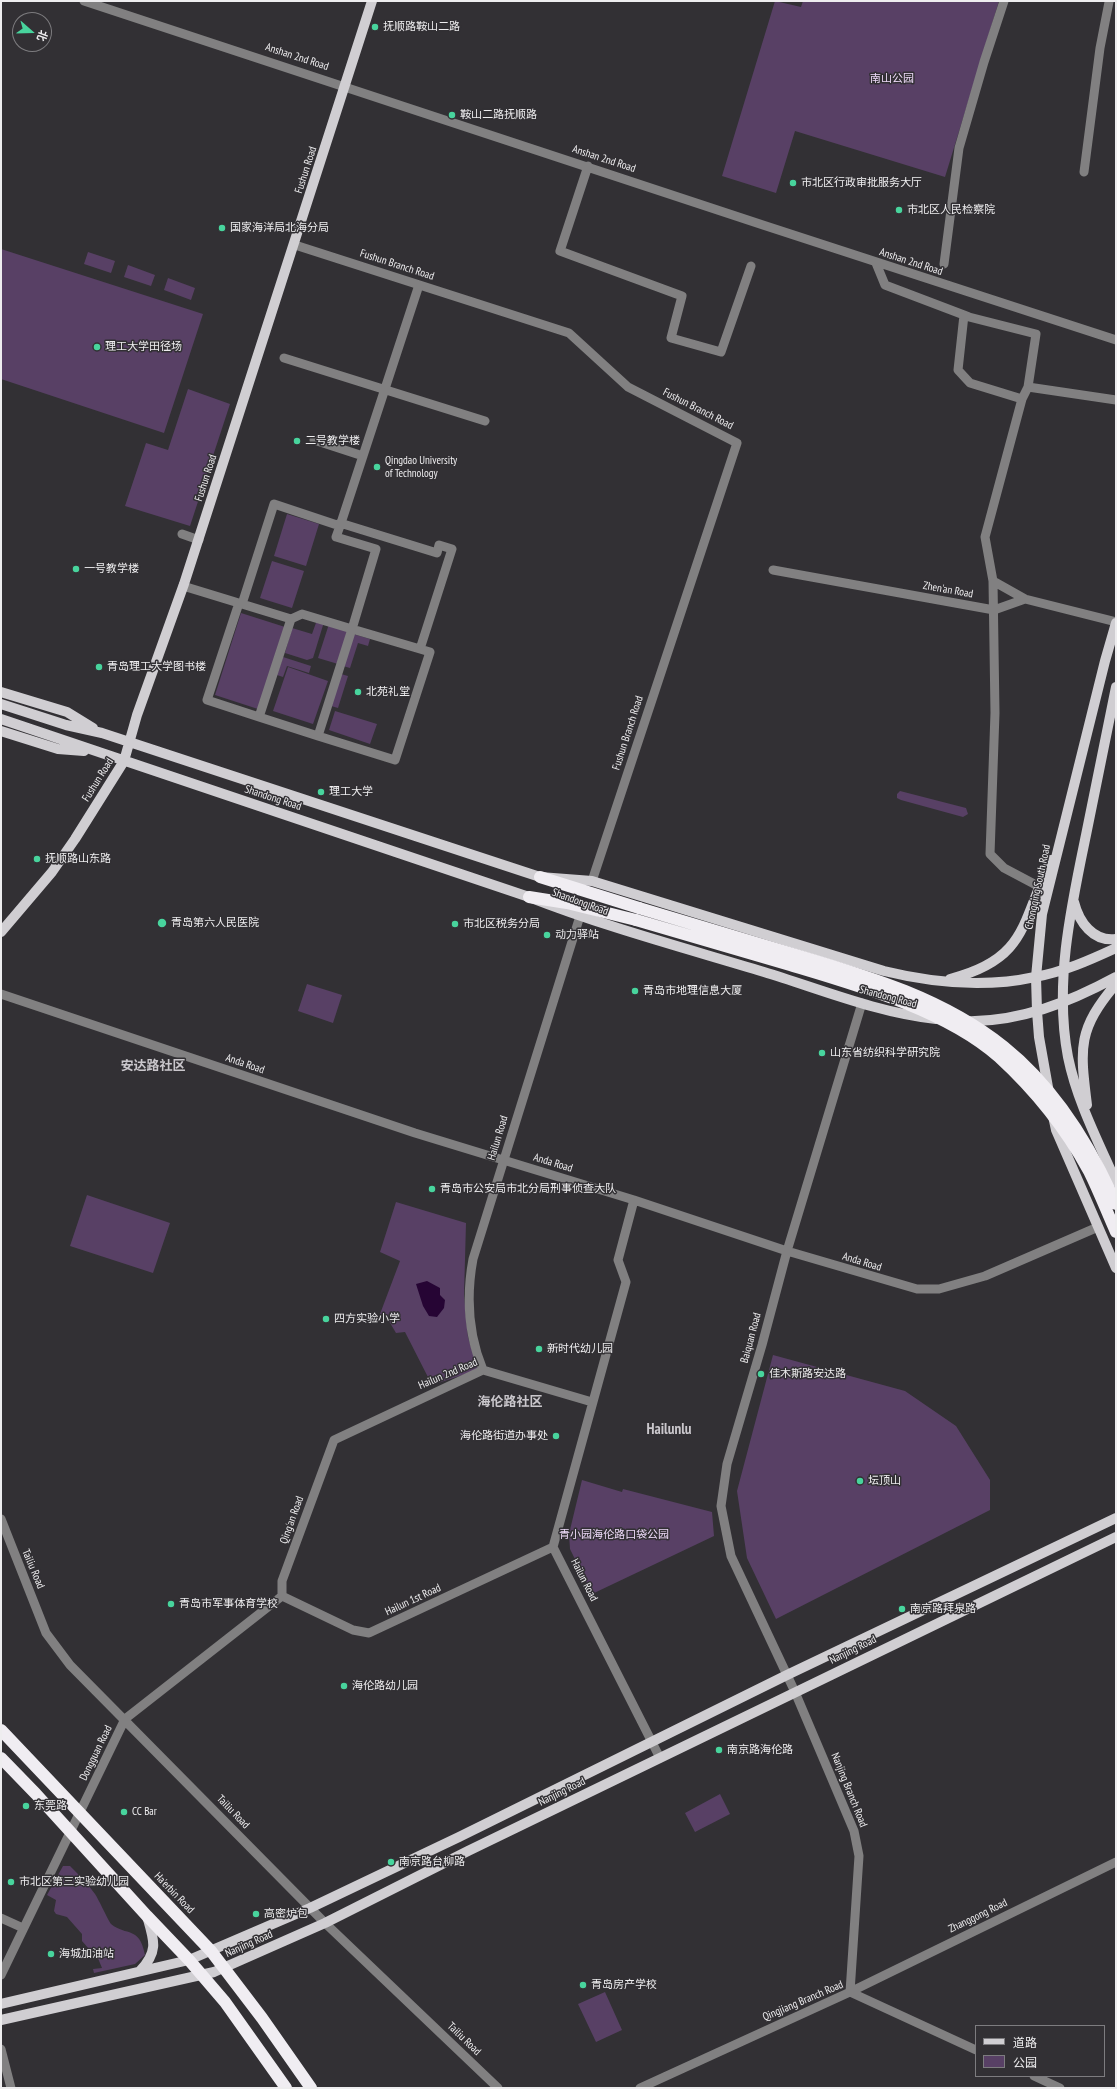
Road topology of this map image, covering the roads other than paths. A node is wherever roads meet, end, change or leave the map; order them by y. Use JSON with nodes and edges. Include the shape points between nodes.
{"nodes":[{"id":1,"x":84,"y":1,"type":"edge"},
{"id":2,"x":372,"y":1,"type":"edge"},
{"id":3,"x":1004,"y":1,"type":"edge"},
{"id":4,"x":1111,"y":2,"type":"edge"},
{"id":5,"x":345,"y":85,"type":"junction"},
{"id":6,"x":588,"y":166,"type":"junction"},
{"id":7,"x":1084,"y":172,"type":"dead end"},
{"id":8,"x":295,"y":245,"type":"junction"},
{"id":9,"x":876,"y":263,"type":"junction"},
{"id":10,"x":944,"y":264,"type":"dead end"},
{"id":11,"x":752,"y":266,"type":"dead end"},
{"id":12,"x":418,"y":285,"type":"junction"},
{"id":13,"x":964,"y":315,"type":"junction"},
{"id":14,"x":1116,"y":340,"type":"edge"},
{"id":15,"x":284,"y":358,"type":"dead end"},
{"id":16,"x":1028,"y":387,"type":"junction"},
{"id":17,"x":384,"y":391,"type":"junction"},
{"id":18,"x":1022,"y":399,"type":"junction"},
{"id":19,"x":1116,"y":400,"type":"edge"},
{"id":20,"x":485,"y":421,"type":"dead end"},
{"id":21,"x":314,"y":440,"type":"dead end"},
{"id":22,"x":362,"y":456,"type":"junction"},
{"id":23,"x":340,"y":525,"type":"junction"},
{"id":24,"x":182,"y":534,"type":"dead end"},
{"id":25,"x":199,"y":540,"type":"junction"},
{"id":26,"x":773,"y":570,"type":"dead end"},
{"id":27,"x":993,"y":581,"type":"junction"},
{"id":28,"x":187,"y":587,"type":"junction"},
{"id":29,"x":1025,"y":599,"type":"junction"},
{"id":30,"x":241,"y":604,"type":"junction"},
{"id":31,"x":994,"y":610,"type":"junction"},
{"id":32,"x":291,"y":619,"type":"junction"},
{"id":33,"x":1116,"y":623,"type":"edge"},
{"id":34,"x":352,"y":630,"type":"junction"},
{"id":35,"x":420,"y":649,"type":"junction"},
{"id":36,"x":1116,"y":687,"type":"edge"},
{"id":37,"x":1,"y":692,"type":"edge"},
{"id":38,"x":1,"y":704,"type":"edge"},
{"id":39,"x":259,"y":716,"type":"junction"},
{"id":40,"x":1,"y":719,"type":"edge"},
{"id":41,"x":1,"y":730,"type":"edge"},
{"id":42,"x":102,"y":733,"type":"junction"},
{"id":43,"x":318,"y":736,"type":"junction"},
{"id":44,"x":129,"y":742,"type":"junction"},
{"id":45,"x":96,"y":752,"type":"junction"},
{"id":46,"x":124,"y":761,"type":"junction"},
{"id":47,"x":1060,"y":842,"type":"junction"},
{"id":48,"x":540,"y":877,"type":"junction"},
{"id":49,"x":592,"y":880,"type":"junction"},
{"id":50,"x":1038,"y":886,"type":"junction"},
{"id":51,"x":1073,"y":895,"type":"junction"},
{"id":52,"x":529,"y":897,"type":"junction"},
{"id":53,"x":580,"y":916,"type":"junction"},
{"id":54,"x":1,"y":932,"type":"edge"},
{"id":55,"x":1116,"y":939,"type":"edge"},
{"id":56,"x":1116,"y":948,"type":"edge"},
{"id":57,"x":1064,"y":969,"type":"junction"},
{"id":58,"x":1036,"y":977,"type":"junction"},
{"id":59,"x":1116,"y":977,"type":"edge"},
{"id":60,"x":937,"y":982,"type":"junction"},
{"id":61,"x":1116,"y":984,"type":"edge"},
{"id":62,"x":1,"y":994,"type":"edge"},
{"id":63,"x":1064,"y":1001,"type":"junction"},
{"id":64,"x":862,"y":1002,"type":"junction"},
{"id":65,"x":1037,"y":1011,"type":"junction"},
{"id":66,"x":920,"y":1017,"type":"junction"},
{"id":67,"x":1089,"y":1119,"type":"junction"},
{"id":68,"x":1056,"y":1130,"type":"junction"},
{"id":69,"x":503,"y":1161,"type":"junction"},
{"id":70,"x":1116,"y":1182,"type":"edge"},
{"id":71,"x":634,"y":1200,"type":"junction"},
{"id":72,"x":1116,"y":1204,"type":"edge"},
{"id":73,"x":1098,"y":1228,"type":"junction"},
{"id":74,"x":1116,"y":1232,"type":"edge"},
{"id":75,"x":787,"y":1251,"type":"junction"},
{"id":76,"x":1116,"y":1268,"type":"edge"},
{"id":77,"x":483,"y":1370,"type":"junction"},
{"id":78,"x":592,"y":1402,"type":"junction"},
{"id":79,"x":328,"y":1454,"type":"joint"},
{"id":80,"x":1116,"y":1518,"type":"edge"},
{"id":81,"x":1,"y":1519,"type":"edge"},
{"id":82,"x":1116,"y":1537,"type":"edge"},
{"id":83,"x":553,"y":1547,"type":"junction"},
{"id":84,"x":282,"y":1596,"type":"junction"},
{"id":85,"x":787,"y":1675,"type":"junction"},
{"id":86,"x":795,"y":1692,"type":"junction"},
{"id":87,"x":126,"y":1719,"type":"junction"},
{"id":88,"x":1,"y":1730,"type":"edge"},
{"id":89,"x":651,"y":1741,"type":"junction"},
{"id":90,"x":1,"y":1758,"type":"edge"},
{"id":91,"x":660,"y":1758,"type":"junction"},
{"id":92,"x":80,"y":1812,"type":"junction"},
{"id":93,"x":71,"y":1832,"type":"junction"},
{"id":94,"x":1116,"y":1862,"type":"edge"},
{"id":95,"x":310,"y":1908,"type":"junction"},
{"id":96,"x":147,"y":1916,"type":"junction"},
{"id":97,"x":1,"y":1918,"type":"edge"},
{"id":98,"x":325,"y":1923,"type":"junction"},
{"id":99,"x":23,"y":1928,"type":"junction"},
{"id":100,"x":211,"y":1951,"type":"junction"},
{"id":101,"x":189,"y":1960,"type":"junction"},
{"id":102,"x":225,"y":1967,"type":"junction"},
{"id":103,"x":140,"y":1971,"type":"junction"},
{"id":104,"x":1,"y":1975,"type":"edge"},
{"id":105,"x":203,"y":1976,"type":"junction"},
{"id":106,"x":850,"y":1992,"type":"junction"},
{"id":107,"x":1,"y":2004,"type":"edge"},
{"id":108,"x":1,"y":2020,"type":"edge"},
{"id":109,"x":1,"y":2049,"type":"edge"},
{"id":110,"x":975,"y":2050,"type":"edge"},
{"id":111,"x":1036,"y":2077,"type":"edge"},
{"id":112,"x":11,"y":2088,"type":"edge"},
{"id":113,"x":286,"y":2088,"type":"edge"},
{"id":114,"x":311,"y":2088,"type":"edge"},
{"id":115,"x":498,"y":2088,"type":"edge"},
{"id":116,"x":640,"y":2088,"type":"edge"},
{"id":117,"x":1060,"y":2088,"type":"edge"}],
"edges":[{"from":1,"to":5,"type":"street","name":"Anshan 2nd Road"},
{"from":2,"to":5,"type":"main road","name":"Fushun Road"},
{"from":3,"to":10,"type":"street","via":[[960,148]]},
{"from":4,"to":7,"type":"street","via":[[1100,48]]},
{"from":5,"to":6,"type":"street","name":"Anshan 2nd Road"},
{"from":5,"to":8,"type":"main road","name":"Fushun Road"},
{"from":6,"to":9,"type":"street","name":"Anshan 2nd Road"},
{"from":6,"to":11,"type":"street","via":[[560,251],[682,296],[671,338],[721,352]]},
{"from":8,"to":12,"type":"street","name":"Fushun Branch Road"},
{"from":8,"to":25,"type":"main road","name":"Fushun Road"},
{"from":9,"to":13,"type":"street","via":[[885,285]]},
{"from":9,"to":14,"type":"street","name":"Anshan 2nd Road"},
{"from":12,"to":17,"type":"street"},
{"from":12,"to":49,"type":"street","name":"Fushun Branch Road","via":[[569,334],[628,387],[737,443]]},
{"from":13,"to":16,"type":"street","via":[[1036,334]]},
{"from":13,"to":18,"type":"street","via":[[958,370],[970,383]]},
{"from":15,"to":17,"type":"street"},
{"from":16,"to":18,"type":"street"},
{"from":16,"to":19,"type":"street"},
{"from":17,"to":20,"type":"street"},
{"from":17,"to":22,"type":"street"},
{"from":18,"to":27,"type":"street","via":[[985,537]]},
{"from":21,"to":22,"type":"street"},
{"from":22,"to":23,"type":"street"},
{"from":23,"to":30,"type":"street","via":[[274,504]]},
{"from":23,"to":34,"type":"street","via":[[336,537],[376,550]]},
{"from":23,"to":35,"type":"street","via":[[437,553],[439,545],[452,549]]},
{"from":24,"to":25,"type":"street"},
{"from":25,"to":28,"type":"main road","name":"Fushun Road"},
{"from":26,"to":31,"type":"street","name":"Zhen'an Road"},
{"from":27,"to":29,"type":"street"},
{"from":27,"to":31,"type":"street"},
{"from":28,"to":30,"type":"street"},
{"from":28,"to":44,"type":"main road","name":"Fushun Road"},
{"from":29,"to":31,"type":"street","name":"Zhen'an Road"},
{"from":29,"to":33,"type":"street"},
{"from":30,"to":32,"type":"street"},
{"from":30,"to":39,"type":"street","via":[[207,700]]},
{"from":31,"to":50,"type":"street","via":[[995,713],[990,854],[1004,868]]},
{"from":32,"to":34,"type":"street","via":[[302,614]]},
{"from":32,"to":39,"type":"street"},
{"from":33,"to":47,"type":"main road","name":"Chongqing South Road"},
{"from":34,"to":35,"type":"street"},
{"from":34,"to":43,"type":"street"},
{"from":35,"to":43,"type":"street","via":[[430,652],[395,760]]},
{"from":36,"to":51,"type":"main road"},
{"from":37,"to":42,"type":"main road","name":"Shandong Road","via":[[67,712]]},
{"from":38,"to":42,"type":"main road","name":"Shandong Road","via":[[66,725]]},
{"from":39,"to":43,"type":"street"},
{"from":40,"to":45,"type":"main road","name":"Shandong Road"},
{"from":41,"to":45,"type":"main road","name":"Shandong Road","via":[[58,749]]},
{"from":42,"to":44,"type":"main road","name":"Shandong Road"},
{"from":44,"to":46,"type":"main road","name":"Fushun Road"},
{"from":44,"to":48,"type":"main road","name":"Shandong Road"},
{"from":45,"to":46,"type":"main road","name":"Shandong Road"},
{"from":46,"to":52,"type":"main road","name":"Shandong Road"},
{"from":46,"to":54,"type":"main road","name":"Fushun Road","via":[[52,872]]},
{"from":47,"to":50,"type":"main road"},
{"from":47,"to":58,"type":"main road","name":"Chongqing South Road","via":[[1042,914]]},
{"from":48,"to":49,"type":"main road","name":"Shandong Road"},
{"from":48,"to":72,"type":"highway","bridge":true,"via":[[885,983],[932,1002],[974,1025],[1006,1048],[1041,1083],[1063,1110],[1081,1134],[1100,1167]]},
{"from":49,"to":60,"type":"main road","name":"Shandong Road","via":[[884,971]]},
{"from":50,"to":60,"type":"main road","via":[[1028,921],[1010,949],[974,972]]},
{"from":51,"to":55,"type":"main road","via":[[1077,913],[1088,930],[1097,936]]},
{"from":51,"to":57,"type":"main road"},
{"from":52,"to":53,"type":"main road","name":"Shandong Road"},
{"from":52,"to":74,"type":"highway","bridge":true,"via":[[567,903],[636,920],[881,993],[926,1012],[967,1034],[998,1057],[1054,1117],[1089,1172]]},
{"from":53,"to":64,"type":"main road","name":"Shandong Road"},
{"from":53,"to":69,"type":"street","name":"Hailun Road"},
{"from":56,"to":57,"type":"main road","name":"Shandong Road"},
{"from":57,"to":58,"type":"main road","name":"Shandong Road"},
{"from":57,"to":63,"type":"main road"},
{"from":58,"to":60,"type":"main road","name":"Shandong Road","via":[[990,982]]},
{"from":58,"to":65,"type":"main road","name":"Chongqing South Road"},
{"from":59,"to":63,"type":"main road","name":"Shandong Road","via":[[1084,994]]},
{"from":61,"to":67,"type":"main road","via":[[1096,1010],[1084,1037],[1082,1062]]},
{"from":62,"to":69,"type":"street","name":"Anda Road"},
{"from":63,"to":65,"type":"main road","name":"Shandong Road"},
{"from":63,"to":67,"type":"main road","via":[[1068,1057],[1078,1094]]},
{"from":64,"to":66,"type":"main road","name":"Shandong Road"},
{"from":64,"to":75,"type":"street","name":"Baiquan Road"},
{"from":65,"to":66,"type":"main road","name":"Shandong Road","via":[[971,1021]]},
{"from":65,"to":68,"type":"main road","name":"Chongqing South Road","via":[[1039,1037]]},
{"from":66,"to":68,"type":"main road","via":[[953,1026],[1007,1056],[1039,1092]]},
{"from":67,"to":70,"type":"main road"},
{"from":68,"to":73,"type":"main road","name":"Chongqing South Road"},
{"from":69,"to":71,"type":"street","name":"Anda Road"},
{"from":69,"to":77,"type":"street","name":"Hailun Road","via":[[473,1259],[470,1282],[468,1313],[472,1338]]},
{"from":71,"to":75,"type":"street","name":"Anda Road"},
{"from":71,"to":78,"type":"street","via":[[618,1260],[626,1282]]},
{"from":73,"to":75,"type":"street","name":"Anda Road","via":[[985,1276],[929,1290],[899,1285]]},
{"from":73,"to":76,"type":"main road","name":"Chongqing South Road"},
{"from":75,"to":85,"type":"street","name":"Baiquan Road","via":[[727,1464],[721,1506],[731,1556]]},
{"from":77,"to":78,"type":"street","name":"Hailun 2nd Road"},
{"from":77,"to":79,"type":"street","name":"Hailun 2nd Road","via":[[334,1440]]},
{"from":78,"to":83,"type":"street"},
{"from":79,"to":84,"type":"street","name":"Qing'an Road","via":[[282,1581]]},
{"from":80,"to":85,"type":"main road","name":"Nanjing Road"},
{"from":81,"to":87,"type":"street","name":"Tailiu Road","via":[[46,1633],[70,1665]]},
{"from":82,"to":86,"type":"main road","name":"Nanjing Road"},
{"from":83,"to":84,"type":"street","name":"Hailun 1st Road","via":[[369,1633],[353,1630]]},
{"from":83,"to":89,"type":"street","name":"Hailun Road"},
{"from":84,"to":87,"type":"street","name":"Dongguan Road"},
{"from":85,"to":86,"type":"street","name":"Nanjing Branch Road"},
{"from":85,"to":89,"type":"main road","name":"Nanjing Road"},
{"from":86,"to":91,"type":"main road","name":"Nanjing Road"},
{"from":86,"to":106,"type":"street","name":"Nanjing Branch Road","via":[[854,1831],[859,1856]]},
{"from":87,"to":92,"type":"street","name":"Dongguan Road"},
{"from":87,"to":95,"type":"street","name":"Tailiu Road"},
{"from":88,"to":92,"type":"highway","name":"Ha'erbin Road"},
{"from":89,"to":91,"type":"street","name":"Hailun Road"},
{"from":89,"to":95,"type":"main road","name":"Nanjing Road"},
{"from":90,"to":93,"type":"highway"},
{"from":91,"to":98,"type":"main road","name":"Nanjing Road"},
{"from":92,"to":93,"type":"street","name":"Dongguan Road"},
{"from":92,"to":100,"type":"highway","name":"Ha'erbin Road"},
{"from":93,"to":96,"type":"highway"},
{"from":93,"to":99,"type":"street","name":"Dongguan Road"},
{"from":94,"to":106,"type":"street","name":"Zhanggong Road"},
{"from":95,"to":98,"type":"street","name":"Tailiu Road"},
{"from":95,"to":100,"type":"main road","name":"Nanjing Road"},
{"from":96,"to":101,"type":"highway"},
{"from":96,"to":103,"type":"main road","via":[[155,1943],[152,1957]]},
{"from":97,"to":99,"type":"street"},
{"from":98,"to":102,"type":"main road","name":"Nanjing Road"},
{"from":98,"to":115,"type":"street","name":"Tailiu Road"},
{"from":99,"to":104,"type":"street","name":"Dongguan Road"},
{"from":100,"to":101,"type":"main road","name":"Nanjing Road"},
{"from":100,"to":102,"type":"highway","name":"Ha'erbin Road"},
{"from":101,"to":103,"type":"main road","name":"Nanjing Road"},
{"from":101,"to":105,"type":"highway"},
{"from":102,"to":105,"type":"main road","name":"Nanjing Road"},
{"from":102,"to":114,"type":"highway","name":"Ha'erbin Road"},
{"from":103,"to":107,"type":"main road","name":"Nanjing Road"},
{"from":105,"to":108,"type":"main road","name":"Nanjing Road"},
{"from":105,"to":113,"type":"highway","via":[[237,2018]]},
{"from":106,"to":110,"type":"street","name":"Qingjiang Branch Road"},
{"from":106,"to":116,"type":"street","name":"Qingjiang Branch Road"},
{"from":109,"to":112,"type":"street"},
{"from":111,"to":117,"type":"street"}]}
